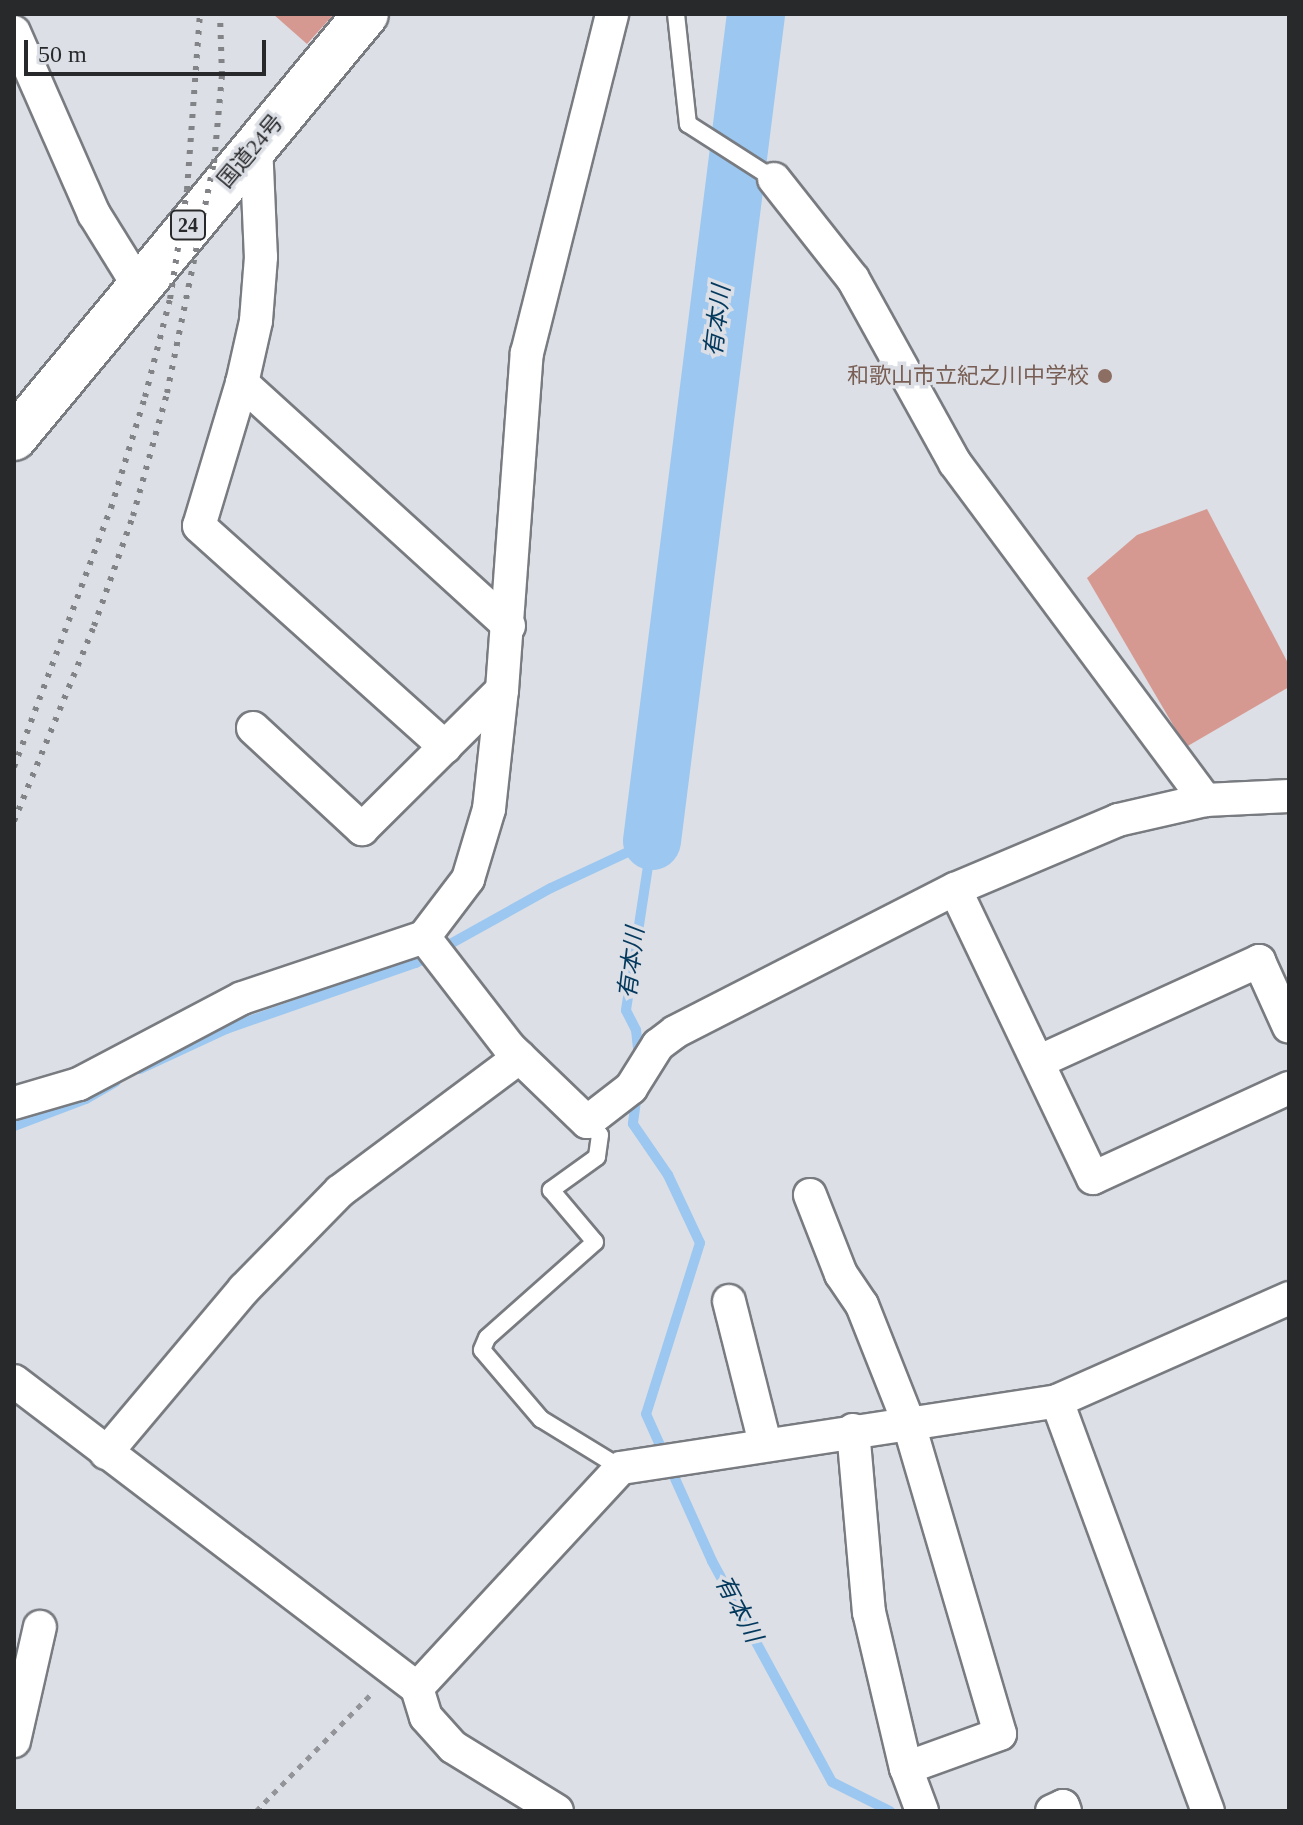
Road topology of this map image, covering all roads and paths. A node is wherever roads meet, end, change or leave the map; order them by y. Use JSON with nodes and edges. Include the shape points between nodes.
{"nodes":[{"id":1,"x":366,"y":14,"type":"edge"},
{"id":2,"x":612,"y":14,"type":"edge"},
{"id":3,"x":676,"y":14,"type":"edge"},
{"id":4,"x":14,"y":32,"type":"edge"},
{"id":5,"x":256,"y":144,"type":"junction"},
{"id":6,"x":774,"y":179,"type":"joint"},
{"id":7,"x":138,"y":285,"type":"junction"},
{"id":8,"x":242,"y":383,"type":"junction"},
{"id":9,"x":14,"y":438,"type":"edge"},
{"id":10,"x":509,"y":626,"type":"junction"},
{"id":11,"x":502,"y":690,"type":"junction"},
{"id":12,"x":253,"y":728,"type":"dead end"},
{"id":13,"x":445,"y":747,"type":"junction"},
{"id":14,"x":1289,"y":796,"type":"edge"},
{"id":15,"x":1205,"y":800,"type":"junction"},
{"id":16,"x":955,"y":889,"type":"junction"},
{"id":17,"x":424,"y":937,"type":"junction"},
{"id":18,"x":1289,"y":1027,"type":"edge"},
{"id":19,"x":520,"y":1057,"type":"junction"},
{"id":20,"x":1040,"y":1061,"type":"junction"},
{"id":21,"x":1289,"y":1088,"type":"edge"},
{"id":22,"x":14,"y":1103,"type":"edge"},
{"id":23,"x":587,"y":1122,"type":"junction"},
{"id":24,"x":810,"y":1195,"type":"dead end"},
{"id":25,"x":1289,"y":1298,"type":"edge"},
{"id":26,"x":729,"y":1301,"type":"dead end"},
{"id":27,"x":14,"y":1381,"type":"edge"},
{"id":28,"x":1057,"y":1401,"type":"junction"},
{"id":29,"x":908,"y":1421,"type":"junction"},
{"id":30,"x":853,"y":1430,"type":"junction"},
{"id":31,"x":765,"y":1443,"type":"junction"},
{"id":32,"x":106,"y":1453,"type":"junction"},
{"id":33,"x":652,"y":1464,"type":"junction"},
{"id":34,"x":40,"y":1627,"type":"dead end"},
{"id":35,"x":406,"y":1678,"type":"junction"},
{"id":36,"x":14,"y":1741,"type":"edge"},
{"id":37,"x":906,"y":1768,"type":"junction"},
{"id":38,"x":256,"y":1811,"type":"edge"},
{"id":39,"x":557,"y":1811,"type":"edge"},
{"id":40,"x":922,"y":1811,"type":"edge"},
{"id":41,"x":1052,"y":1811,"type":"edge"},
{"id":42,"x":1065,"y":1811,"type":"edge"},
{"id":43,"x":1208,"y":1811,"type":"edge"}],
"edges":[{"from":1,"to":5,"type":"highway","name":"国道24号","number":"24"},
{"from":2,"to":10,"type":"street","via":[[527,353]]},
{"from":3,"to":6,"type":"lane","via":[[688,124]]},
{"from":4,"to":7,"type":"street","via":[[94,214]]},
{"from":5,"to":7,"type":"highway","name":"国道24号","number":"24"},
{"from":5,"to":8,"type":"street","via":[[261,257],[256,321]]},
{"from":6,"to":15,"type":"street","via":[[853,279],[955,463]]},
{"from":7,"to":9,"type":"highway","name":"国道24号","number":"24"},
{"from":8,"to":10,"type":"street"},
{"from":8,"to":13,"type":"street","via":[[199,526]]},
{"from":10,"to":11,"type":"street"},
{"from":11,"to":13,"type":"street"},
{"from":11,"to":17,"type":"street","via":[[489,809],[468,879]]},
{"from":12,"to":13,"type":"street","via":[[362,829]]},
{"from":14,"to":15,"type":"street"},
{"from":15,"to":16,"type":"street","via":[[1118,820]]},
{"from":16,"to":20,"type":"street"},
{"from":16,"to":23,"type":"street","via":[[675,1032],[658,1045],[631,1088]]},
{"from":17,"to":19,"type":"street"},
{"from":17,"to":22,"type":"street","via":[[242,998],[79,1084]]},
{"from":18,"to":20,"type":"street","via":[[1259,961]]},
{"from":19,"to":23,"type":"street"},
{"from":19,"to":32,"type":"street","via":[[340,1191],[234,1300]]},
{"from":20,"to":21,"type":"street","via":[[1093,1178]]},
{"from":23,"to":33,"type":"lane","via":[[600,1135],[597,1157],[551,1190],[595,1242],[487,1338],[482,1350],[541,1419]]},
{"from":24,"to":29,"type":"street"},
{"from":25,"to":28,"type":"street"},
{"from":26,"to":31,"type":"street"},
{"from":27,"to":32,"type":"street"},
{"from":28,"to":29,"type":"street"},
{"from":28,"to":43,"type":"street"},
{"from":29,"to":30,"type":"street"},
{"from":29,"to":37,"type":"street","via":[[1000,1734]]},
{"from":30,"to":31,"type":"street"},
{"from":30,"to":37,"type":"street","via":[[869,1612]]},
{"from":31,"to":33,"type":"street"},
{"from":32,"to":35,"type":"street"},
{"from":33,"to":35,"type":"street"},
{"from":34,"to":36,"type":"street"},
{"from":35,"to":38,"type":"path"},
{"from":35,"to":39,"type":"street","via":[[426,1717],[453,1747]]},
{"from":37,"to":40,"type":"street"},
{"from":41,"to":42,"type":"street","via":[[1063,1806]]}]}
